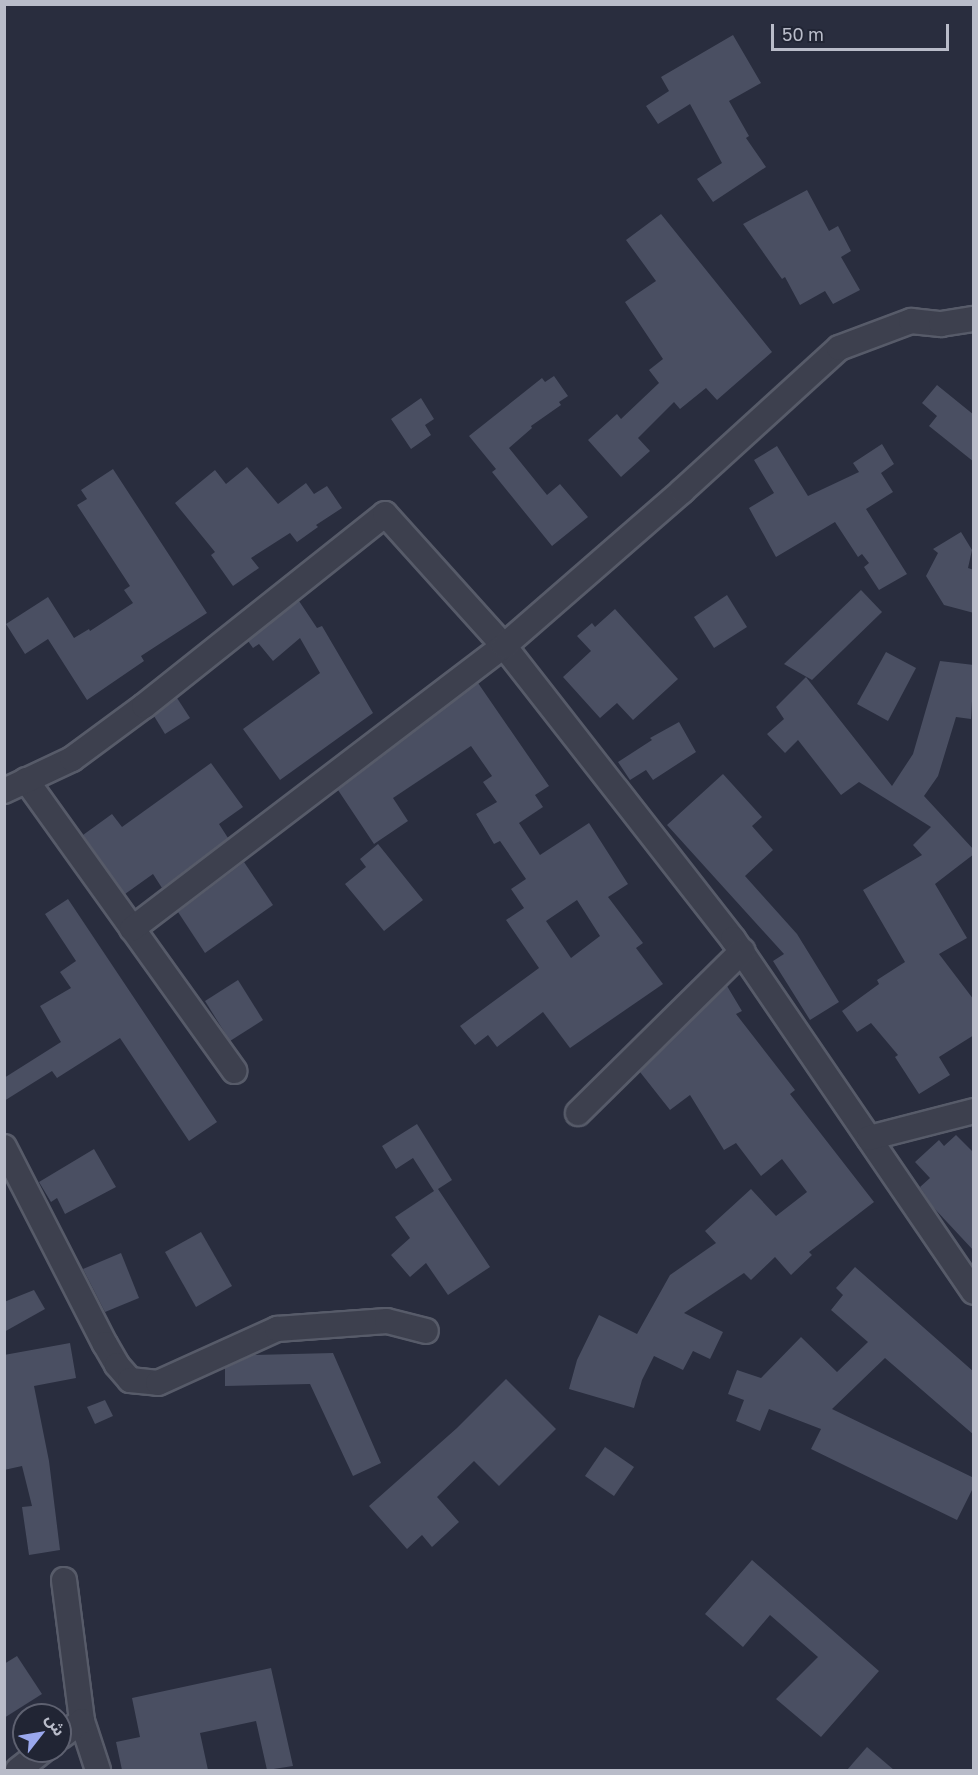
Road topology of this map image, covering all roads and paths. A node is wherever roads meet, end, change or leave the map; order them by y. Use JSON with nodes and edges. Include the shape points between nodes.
{"nodes":[{"id":1,"x":974,"y":319,"type":"edge"},
{"id":2,"x":504,"y":646,"type":"junction"},
{"id":3,"x":15,"y":785,"type":"edge"},
{"id":4,"x":132,"y":929,"type":"junction"},
{"id":5,"x":742,"y":951,"type":"junction"},
{"id":6,"x":234,"y":1071,"type":"dead end"},
{"id":7,"x":974,"y":1111,"type":"edge"},
{"id":8,"x":578,"y":1113,"type":"dead end"},
{"id":9,"x":869,"y":1138,"type":"junction"},
{"id":10,"x":4,"y":1147,"type":"edge"},
{"id":11,"x":974,"y":1292,"type":"edge"},
{"id":12,"x":426,"y":1331,"type":"dead end"},
{"id":13,"x":64,"y":1580,"type":"dead end"},
{"id":14,"x":82,"y":1721,"type":"junction"},
{"id":15,"x":72,"y":1728,"type":"edge"},
{"id":16,"x":98,"y":1770,"type":"edge"}],
"edges":[{"from":1,"to":2,"type":"street","via":[[940,324],[911,321],[839,348]]},
{"from":2,"to":3,"type":"street","via":[[385,514],[72,759]]},
{"from":2,"to":4,"type":"street"},
{"from":2,"to":5,"type":"street"},
{"from":3,"to":4,"type":"street"},
{"from":4,"to":6,"type":"street"},
{"from":5,"to":8,"type":"street"},
{"from":5,"to":9,"type":"street"},
{"from":7,"to":9,"type":"street"},
{"from":9,"to":11,"type":"street"},
{"from":10,"to":12,"type":"street","via":[[105,1344],[130,1380],[158,1383],[277,1329],[387,1321]]},
{"from":13,"to":14,"type":"street"},
{"from":14,"to":15,"type":"street"},
{"from":14,"to":16,"type":"street"}]}
